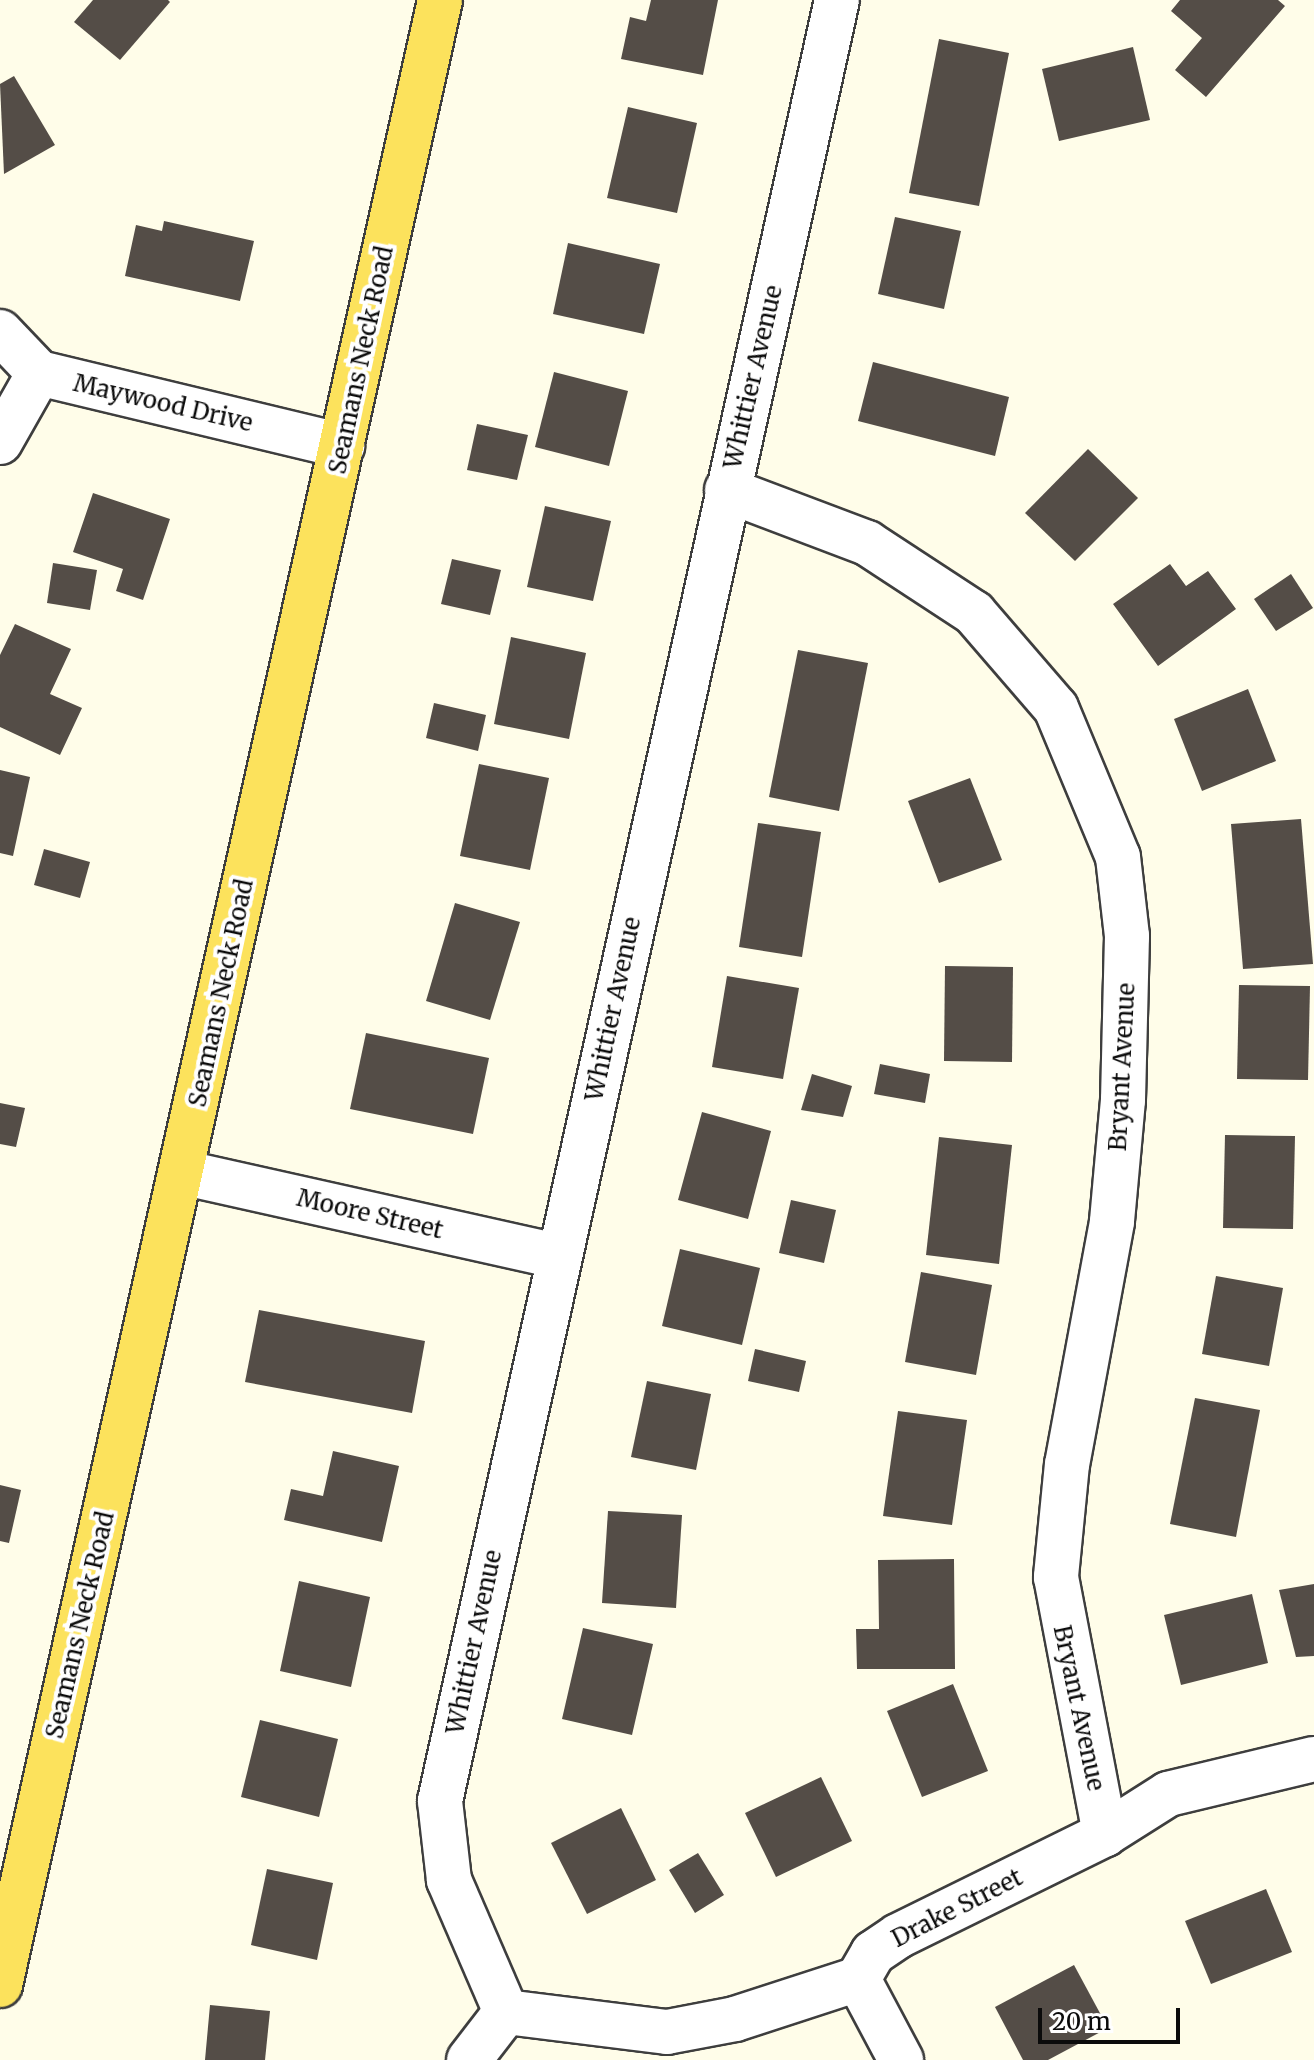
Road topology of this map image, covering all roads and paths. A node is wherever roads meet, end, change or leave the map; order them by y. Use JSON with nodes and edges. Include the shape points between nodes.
{"nodes":[{"id":1,"x":440,"y":0,"type":"edge"},
{"id":2,"x":837,"y":0,"type":"edge"},
{"id":3,"x":0,"y":332,"type":"edge"},
{"id":4,"x":39,"y":373,"type":"junction"},
{"id":5,"x":0,"y":442,"type":"edge"},
{"id":6,"x":342,"y":446,"type":"junction"},
{"id":7,"x":727,"y":490,"type":"junction"},
{"id":8,"x":181,"y":1172,"type":"junction"},
{"id":9,"x":558,"y":1256,"type":"junction"},
{"id":10,"x":1314,"y":1759,"type":"edge"},
{"id":11,"x":1105,"y":1834,"type":"junction"},
{"id":12,"x":858,"y":1979,"type":"junction"},
{"id":13,"x":0,"y":1985,"type":"edge"},
{"id":14,"x":506,"y":2012,"type":"junction"},
{"id":15,"x":469,"y":2060,"type":"edge"},
{"id":16,"x":901,"y":2060,"type":"edge"}],
"edges":[{"from":1,"to":6,"type":"main road","name":"Seamans Neck Road"},
{"from":2,"to":7,"type":"street","name":"Whittier Avenue"},
{"from":3,"to":4,"type":"street","name":"Maywood Drive"},
{"from":4,"to":5,"type":"street"},
{"from":4,"to":6,"type":"street","name":"Maywood Drive"},
{"from":6,"to":8,"type":"main road","name":"Seamans Neck Road"},
{"from":7,"to":9,"type":"street","name":"Whittier Avenue"},
{"from":7,"to":11,"type":"street","name":"Bryant Avenue","via":[[867,543],[974,613],[1056,708],[1118,857],[1127,936],[1123,1100],[1112,1222],[1067,1464],[1056,1577]]},
{"from":8,"to":9,"type":"street","name":"Moore Street"},
{"from":8,"to":13,"type":"main road","name":"Seamans Neck Road"},
{"from":9,"to":14,"type":"street","name":"Whittier Avenue","via":[[440,1801],[449,1880]]},
{"from":10,"to":11,"type":"street","name":"Drake Street","via":[[1168,1794]]},
{"from":11,"to":12,"type":"street","name":"Drake Street","via":[[898,1936],[873,1953]]},
{"from":12,"to":14,"type":"street","via":[[735,2019],[667,2032]]},
{"from":12,"to":16,"type":"street"},
{"from":14,"to":15,"type":"street"}]}
